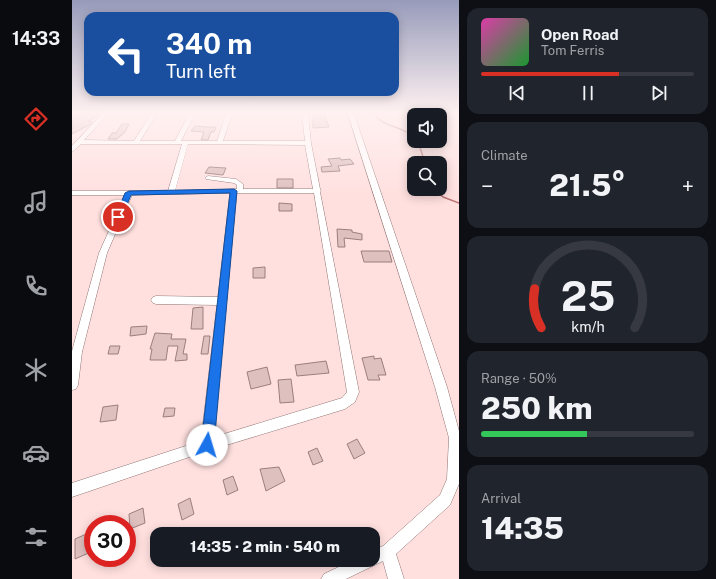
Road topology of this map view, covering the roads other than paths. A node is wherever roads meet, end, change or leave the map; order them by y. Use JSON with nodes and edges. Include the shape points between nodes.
{"nodes":[{"id":1,"x":360,"y":141,"type":"edge"},
{"id":2,"x":79,"y":142,"type":"joint"},
{"id":3,"x":136,"y":142,"type":"joint"},
{"id":4,"x":177,"y":143,"type":"joint"},
{"id":5,"x":185,"y":143,"type":"junction"},
{"id":6,"x":219,"y":143,"type":"joint"},
{"id":7,"x":308,"y":143,"type":"joint"},
{"id":8,"x":72,"y":150,"type":"edge"},
{"id":9,"x":208,"y":178,"type":"dead end"},
{"id":10,"x":237,"y":191,"type":"junction"},
{"id":11,"x":318,"y":191,"type":"junction"},
{"id":12,"x":72,"y":193,"type":"edge"},
{"id":13,"x":129,"y":193,"type":"junction"},
{"id":14,"x":171,"y":193,"type":"junction"},
{"id":15,"x":156,"y":300,"type":"dead end"},
{"id":16,"x":222,"y":301,"type":"junction"},
{"id":17,"x":72,"y":385,"type":"edge"},
{"id":18,"x":207,"y":445,"type":"junction"},
{"id":19,"x":72,"y":490,"type":"edge"},
{"id":20,"x":388,"y":551,"type":"junction"},
{"id":21,"x":380,"y":555,"type":"edge"},
{"id":22,"x":354,"y":567,"type":"edge"},
{"id":23,"x":329,"y":579,"type":"edge"},
{"id":24,"x":396,"y":579,"type":"edge"}],
"edges":[{"from":1,"to":20,"type":"street","via":[[441,387],[455,438],[454,480],[445,500]]},
{"from":2,"to":3,"type":"street"},
{"from":2,"to":8,"type":"street"},
{"from":3,"to":4,"type":"street"},
{"from":4,"to":5,"type":"street"},
{"from":5,"to":6,"type":"street"},
{"from":5,"to":14,"type":"street"},
{"from":6,"to":7,"type":"street"},
{"from":7,"to":11,"type":"street"},
{"from":9,"to":10,"type":"street","via":[[236,181],[240,184]]},
{"from":10,"to":11,"type":"street"},
{"from":10,"to":14,"type":"street"},
{"from":10,"to":16,"type":"street"},
{"from":11,"to":18,"type":"street","via":[[353,392],[351,398],[345,403]]},
{"from":12,"to":13,"type":"street"},
{"from":13,"to":14,"type":"street"},
{"from":13,"to":17,"type":"street","via":[[103,253],[77,352]]},
{"from":15,"to":16,"type":"street"},
{"from":16,"to":18,"type":"street"},
{"from":18,"to":19,"type":"street"},
{"from":20,"to":21,"type":"street"},
{"from":20,"to":24,"type":"street"},
{"from":22,"to":23,"type":"street"}]}
